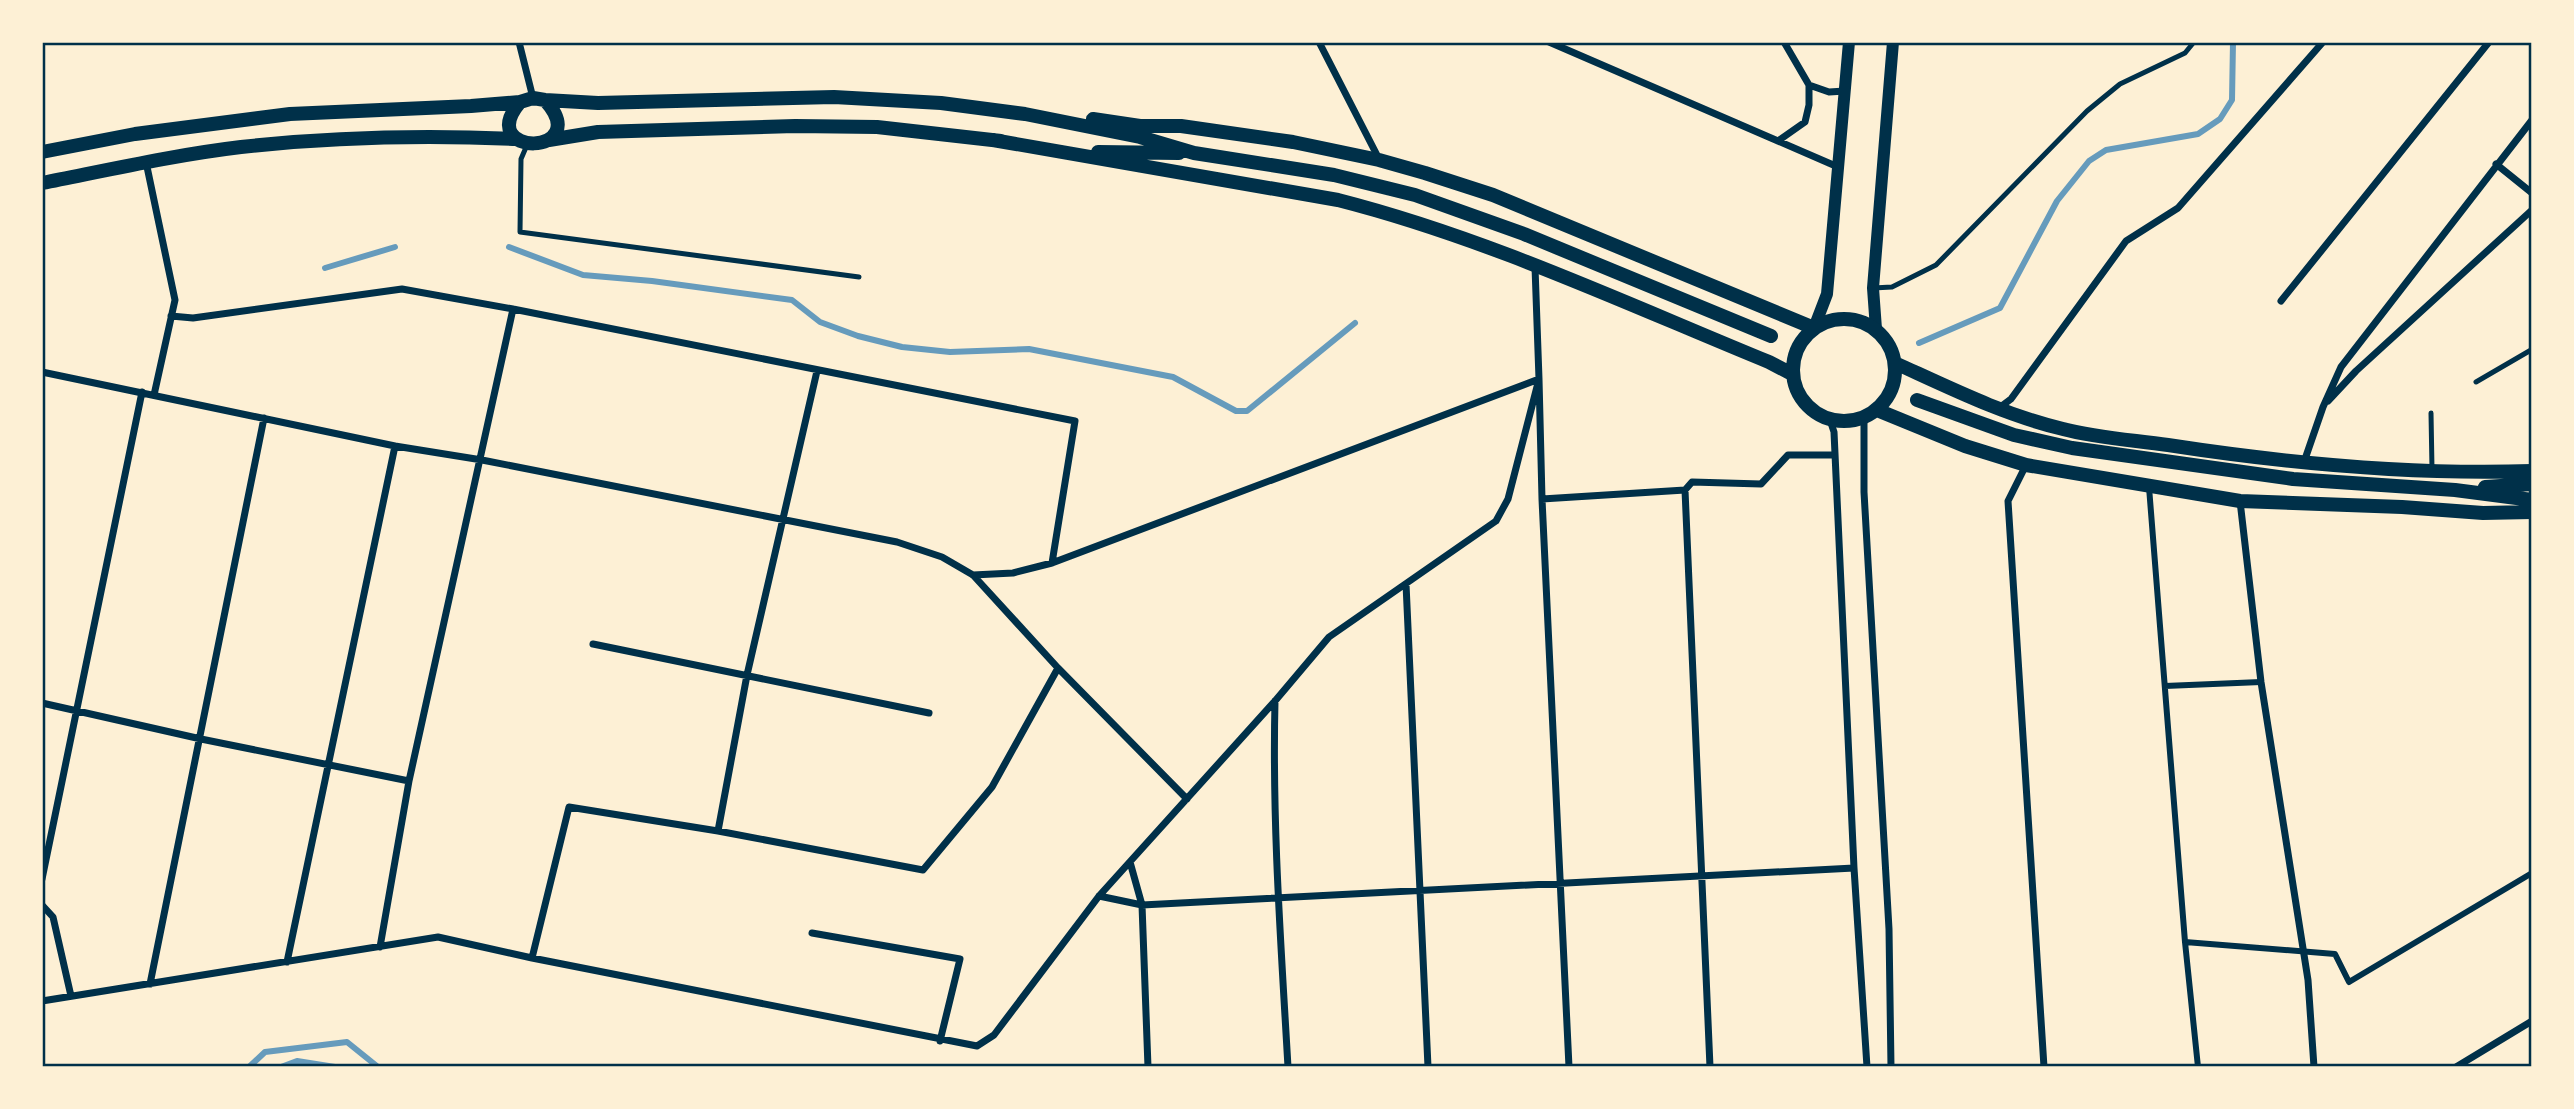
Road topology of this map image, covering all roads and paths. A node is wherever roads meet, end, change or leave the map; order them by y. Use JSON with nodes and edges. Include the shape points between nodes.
{"nodes":[{"id":1,"x":519,"y":42,"type":"edge"},
{"id":2,"x":1319,"y":42,"type":"edge"},
{"id":3,"x":1549,"y":42,"type":"edge"},
{"id":4,"x":1784,"y":42,"type":"edge"},
{"id":5,"x":1849,"y":42,"type":"edge"},
{"id":6,"x":1893,"y":42,"type":"edge"},
{"id":7,"x":2194,"y":42,"type":"edge"},
{"id":8,"x":2323,"y":42,"type":"edge"},
{"id":9,"x":2489,"y":42,"type":"edge"},
{"id":10,"x":1809,"y":85,"type":"junction"},
{"id":11,"x":1845,"y":91,"type":"junction"},
{"id":12,"x":533,"y":100,"type":"junction"},
{"id":13,"x":1025,"y":114,"type":"junction"},
{"id":14,"x":2532,"y":120,"type":"edge"},
{"id":15,"x":549,"y":140,"type":"junction"},
{"id":16,"x":993,"y":140,"type":"junction"},
{"id":17,"x":1777,"y":141,"type":"junction"},
{"id":18,"x":522,"y":142,"type":"junction"},
{"id":19,"x":42,"y":152,"type":"edge"},
{"id":20,"x":1194,"y":153,"type":"junction"},
{"id":21,"x":1379,"y":160,"type":"junction"},
{"id":22,"x":146,"y":162,"type":"junction"},
{"id":23,"x":2496,"y":164,"type":"junction"},
{"id":24,"x":1838,"y":167,"type":"junction"},
{"id":25,"x":42,"y":183,"type":"edge"},
{"id":26,"x":2532,"y":193,"type":"edge"},
{"id":27,"x":2532,"y":210,"type":"edge"},
{"id":28,"x":1535,"y":266,"type":"junction"},
{"id":29,"x":859,"y":276,"type":"dead end"},
{"id":30,"x":1873,"y":288,"type":"junction"},
{"id":31,"x":2281,"y":301,"type":"dead end"},
{"id":32,"x":513,"y":309,"type":"junction"},
{"id":33,"x":172,"y":316,"type":"junction"},
{"id":34,"x":1814,"y":328,"type":"junction"},
{"id":35,"x":1875,"y":329,"type":"junction"},
{"id":36,"x":1771,"y":336,"type":"dead end"},
{"id":37,"x":2532,"y":352,"type":"edge"},
{"id":38,"x":1895,"y":363,"type":"junction"},
{"id":39,"x":817,"y":371,"type":"junction"},
{"id":40,"x":42,"y":372,"type":"edge"},
{"id":41,"x":1792,"y":374,"type":"junction"},
{"id":42,"x":1539,"y":379,"type":"junction"},
{"id":43,"x":2476,"y":382,"type":"dead end"},
{"id":44,"x":142,"y":392,"type":"junction"},
{"id":45,"x":154,"y":395,"type":"junction"},
{"id":46,"x":1917,"y":400,"type":"dead end"},
{"id":47,"x":2323,"y":407,"type":"junction"},
{"id":48,"x":1997,"y":409,"type":"junction"},
{"id":49,"x":1877,"y":410,"type":"junction"},
{"id":50,"x":2431,"y":413,"type":"dead end"},
{"id":51,"x":264,"y":418,"type":"junction"},
{"id":52,"x":1864,"y":418,"type":"junction"},
{"id":53,"x":1830,"y":420,"type":"junction"},
{"id":54,"x":395,"y":446,"type":"junction"},
{"id":55,"x":1835,"y":455,"type":"junction"},
{"id":56,"x":482,"y":460,"type":"junction"},
{"id":57,"x":2304,"y":463,"type":"junction"},
{"id":58,"x":2026,"y":465,"type":"junction"},
{"id":59,"x":2432,"y":469,"type":"junction"},
{"id":60,"x":2532,"y":471,"type":"edge"},
{"id":61,"x":2532,"y":484,"type":"edge"},
{"id":62,"x":2149,"y":487,"type":"junction"},
{"id":63,"x":1685,"y":490,"type":"junction"},
{"id":64,"x":2455,"y":490,"type":"junction"},
{"id":65,"x":1542,"y":499,"type":"junction"},
{"id":66,"x":2532,"y":500,"type":"edge"},
{"id":67,"x":2240,"y":501,"type":"junction"},
{"id":68,"x":2527,"y":513,"type":"edge"},
{"id":69,"x":783,"y":519,"type":"junction"},
{"id":70,"x":1052,"y":563,"type":"junction"},
{"id":71,"x":973,"y":575,"type":"junction"},
{"id":72,"x":1406,"y":584,"type":"junction"},
{"id":73,"x":593,"y":644,"type":"dead end"},
{"id":74,"x":1058,"y":668,"type":"junction"},
{"id":75,"x":747,"y":675,"type":"junction"},
{"id":76,"x":2261,"y":682,"type":"junction"},
{"id":77,"x":2165,"y":686,"type":"junction"},
{"id":78,"x":1275,"y":701,"type":"junction"},
{"id":79,"x":42,"y":702,"type":"edge"},
{"id":80,"x":75,"y":711,"type":"junction"},
{"id":81,"x":929,"y":713,"type":"dead end"},
{"id":82,"x":201,"y":739,"type":"junction"},
{"id":83,"x":327,"y":766,"type":"junction"},
{"id":84,"x":409,"y":781,"type":"junction"},
{"id":85,"x":1187,"y":799,"type":"junction"},
{"id":86,"x":718,"y":831,"type":"junction"},
{"id":87,"x":1130,"y":862,"type":"junction"},
{"id":88,"x":1854,"y":868,"type":"junction"},
{"id":89,"x":2532,"y":873,"type":"edge"},
{"id":90,"x":1702,"y":877,"type":"junction"},
{"id":91,"x":42,"y":879,"type":"edge"},
{"id":92,"x":1559,"y":884,"type":"junction"},
{"id":93,"x":1419,"y":892,"type":"junction"},
{"id":94,"x":1099,"y":896,"type":"junction"},
{"id":95,"x":1279,"y":898,"type":"junction"},
{"id":96,"x":42,"y":905,"type":"edge"},
{"id":97,"x":1142,"y":905,"type":"junction"},
{"id":98,"x":812,"y":933,"type":"dead end"},
{"id":99,"x":2185,"y":942,"type":"junction"},
{"id":100,"x":380,"y":947,"type":"junction"},
{"id":101,"x":2303,"y":951,"type":"junction"},
{"id":102,"x":532,"y":958,"type":"junction"},
{"id":103,"x":288,"y":962,"type":"junction"},
{"id":104,"x":150,"y":984,"type":"junction"},
{"id":105,"x":71,"y":996,"type":"junction"},
{"id":106,"x":42,"y":1001,"type":"edge"},
{"id":107,"x":2532,"y":1021,"type":"edge"},
{"id":108,"x":940,"y":1041,"type":"junction"},
{"id":109,"x":1148,"y":1067,"type":"edge"},
{"id":110,"x":1288,"y":1067,"type":"edge"},
{"id":111,"x":1427,"y":1067,"type":"edge"},
{"id":112,"x":1569,"y":1067,"type":"edge"},
{"id":113,"x":1710,"y":1067,"type":"edge"},
{"id":114,"x":1867,"y":1067,"type":"edge"},
{"id":115,"x":1891,"y":1067,"type":"edge"},
{"id":116,"x":2044,"y":1067,"type":"edge"},
{"id":117,"x":2198,"y":1067,"type":"edge"},
{"id":118,"x":2314,"y":1067,"type":"edge"},
{"id":119,"x":2456,"y":1067,"type":"edge"}],
"edges":[{"from":1,"to":12,"type":"street"},
{"from":2,"to":21,"type":"street"},
{"from":3,"to":17,"type":"street"},
{"from":4,"to":10,"type":"street"},
{"from":5,"to":11,"type":"street"},
{"from":6,"to":30,"type":"street"},
{"from":7,"to":30,"type":"lane","via":[[2185,53],[2120,84],[2087,111],[1936,265],[1892,287]]},
{"from":8,"to":48,"type":"street","via":[[2178,208],[2126,241],[2011,399]]},
{"from":9,"to":31,"type":"street"},
{"from":10,"to":11,"type":"street","via":[[1829,92]]},
{"from":10,"to":17,"type":"street","via":[[1805,122]]},
{"from":11,"to":24,"type":"street"},
{"from":12,"to":13,"type":"main road","via":[[598,103],[834,97],[941,103]]},
{"from":12,"to":15,"type":"main road","via":[[555,113],[556,128]]},
{"from":12,"to":18,"type":"main road","via":[[511,113],[510,127]]},
{"from":12,"to":19,"type":"main road","via":[[290,114],[135,134]]},
{"from":13,"to":20,"type":"main road"},
{"from":13,"to":21,"type":"main road","via":[[1181,126]]},
{"from":14,"to":23,"type":"street"},
{"from":15,"to":16,"type":"main road","via":[[598,132],[795,126],[877,127]]},
{"from":15,"to":18,"type":"main road"},
{"from":16,"to":20,"type":"main road","via":[[1085,151]]},
{"from":16,"to":28,"type":"main road","via":[[1338,200],[1469,239]]},
{"from":17,"to":24,"type":"street"},
{"from":18,"to":22,"type":"main road","via":[[462,137],[313,142]]},
{"from":18,"to":29,"type":"lane","via":[[520,232]]},
{"from":20,"to":36,"type":"main road","via":[[1334,175],[1415,195]]},
{"from":21,"to":34,"type":"main road","via":[[1493,195]]},
{"from":22,"to":25,"type":"main road"},
{"from":22,"to":33,"type":"street","via":[[175,300]]},
{"from":23,"to":26,"type":"street"},
{"from":23,"to":47,"type":"street","via":[[2341,367]]},
{"from":24,"to":34,"type":"street","via":[[1827,294]]},
{"from":27,"to":47,"type":"street","via":[[2356,371]]},
{"from":28,"to":41,"type":"main road"},
{"from":28,"to":42,"type":"street"},
{"from":30,"to":35,"type":"street"},
{"from":32,"to":33,"type":"street","via":[[402,289],[193,318]]},
{"from":32,"to":39,"type":"street"},
{"from":32,"to":56,"type":"street"},
{"from":33,"to":45,"type":"street"},
{"from":34,"to":35,"type":"main road","via":[[1849,319]]},
{"from":34,"to":41,"type":"main road","via":[[1802,340]]},
{"from":35,"to":38,"type":"main road","via":[[1889,345]]},
{"from":37,"to":43,"type":"lane"},
{"from":38,"to":48,"type":"main road"},
{"from":38,"to":49,"type":"main road","via":[[1889,397]]},
{"from":39,"to":69,"type":"street"},
{"from":39,"to":70,"type":"street","via":[[1075,421]]},
{"from":40,"to":44,"type":"street"},
{"from":41,"to":53,"type":"main road","via":[[1800,398]]},
{"from":42,"to":65,"type":"street"},
{"from":42,"to":70,"type":"street"},
{"from":42,"to":72,"type":"street","via":[[1508,499],[1496,521]]},
{"from":44,"to":45,"type":"street"},
{"from":44,"to":80,"type":"street"},
{"from":45,"to":51,"type":"street"},
{"from":46,"to":64,"type":"main road","via":[[2014,435],[2072,447],[2293,480]]},
{"from":47,"to":57,"type":"street"},
{"from":48,"to":57,"type":"main road","via":[[2064,430]]},
{"from":49,"to":52,"type":"main road"},
{"from":49,"to":58,"type":"main road"},
{"from":50,"to":59,"type":"lane"},
{"from":51,"to":54,"type":"street"},
{"from":51,"to":82,"type":"street"},
{"from":52,"to":53,"type":"main road"},
{"from":52,"to":115,"type":"street","via":[[1864,492],[1889,929]]},
{"from":53,"to":55,"type":"street"},
{"from":54,"to":56,"type":"street"},
{"from":54,"to":83,"type":"street"},
{"from":55,"to":63,"type":"street","via":[[1788,456],[1761,484],[1692,482]]},
{"from":55,"to":88,"type":"street"},
{"from":56,"to":69,"type":"street"},
{"from":56,"to":84,"type":"street"},
{"from":57,"to":59,"type":"main road"},
{"from":58,"to":62,"type":"main road"},
{"from":58,"to":116,"type":"street","via":[[2008,501]]},
{"from":59,"to":60,"type":"main road"},
{"from":61,"to":64,"type":"main road"},
{"from":62,"to":67,"type":"main road"},
{"from":62,"to":77,"type":"street"},
{"from":63,"to":65,"type":"street"},
{"from":63,"to":90,"type":"street"},
{"from":64,"to":66,"type":"main road"},
{"from":65,"to":92,"type":"street"},
{"from":67,"to":68,"type":"main road"},
{"from":67,"to":76,"type":"street"},
{"from":69,"to":71,"type":"street","via":[[897,542],[942,557]]},
{"from":69,"to":75,"type":"street"},
{"from":70,"to":71,"type":"street","via":[[1013,573]]},
{"from":71,"to":74,"type":"street"},
{"from":72,"to":78,"type":"street","via":[[1329,637]]},
{"from":72,"to":93,"type":"street"},
{"from":73,"to":75,"type":"street"},
{"from":74,"to":85,"type":"street"},
{"from":74,"to":86,"type":"street","via":[[992,787],[923,870]]},
{"from":75,"to":81,"type":"street"},
{"from":75,"to":86,"type":"street"},
{"from":76,"to":77,"type":"street"},
{"from":76,"to":101,"type":"street"},
{"from":77,"to":99,"type":"street"},
{"from":78,"to":85,"type":"street"},
{"from":78,"to":95,"type":"street"},
{"from":79,"to":80,"type":"street"},
{"from":80,"to":82,"type":"street"},
{"from":80,"to":91,"type":"street"},
{"from":82,"to":83,"type":"street"},
{"from":82,"to":104,"type":"street"},
{"from":83,"to":84,"type":"street"},
{"from":83,"to":103,"type":"street"},
{"from":84,"to":100,"type":"street"},
{"from":85,"to":87,"type":"street"},
{"from":86,"to":102,"type":"street","via":[[569,807]]},
{"from":87,"to":94,"type":"street"},
{"from":87,"to":97,"type":"street"},
{"from":88,"to":90,"type":"street"},
{"from":88,"to":114,"type":"street"},
{"from":89,"to":101,"type":"street","via":[[2349,982],[2335,954]]},
{"from":90,"to":92,"type":"street"},
{"from":90,"to":113,"type":"street"},
{"from":92,"to":93,"type":"street"},
{"from":92,"to":112,"type":"street"},
{"from":93,"to":95,"type":"street"},
{"from":93,"to":111,"type":"street"},
{"from":94,"to":97,"type":"street"},
{"from":94,"to":108,"type":"street","via":[[994,1035],[978,1046]]},
{"from":95,"to":97,"type":"street"},
{"from":95,"to":110,"type":"street"},
{"from":96,"to":105,"type":"street","via":[[54,917]]},
{"from":97,"to":109,"type":"street"},
{"from":98,"to":108,"type":"street","via":[[960,960]]},
{"from":99,"to":101,"type":"street"},
{"from":99,"to":117,"type":"street"},
{"from":100,"to":102,"type":"street","via":[[438,937]]},
{"from":100,"to":103,"type":"street"},
{"from":101,"to":118,"type":"street"},
{"from":102,"to":108,"type":"street"},
{"from":103,"to":104,"type":"street"},
{"from":104,"to":105,"type":"street"},
{"from":105,"to":106,"type":"street"},
{"from":107,"to":119,"type":"street"}]}
